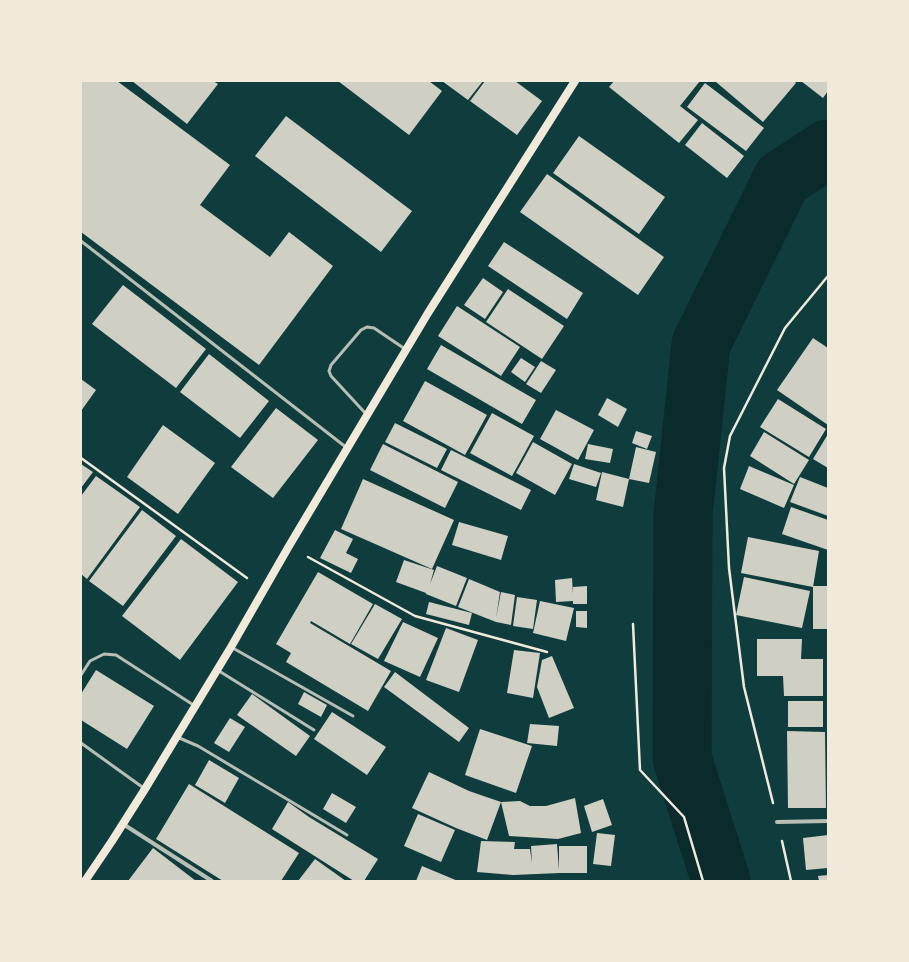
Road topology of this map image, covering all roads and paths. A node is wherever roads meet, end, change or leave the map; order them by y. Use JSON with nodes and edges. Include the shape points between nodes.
{"nodes":[{"id":1,"x":575,"y":81,"type":"edge"},
{"id":2,"x":81,"y":241,"type":"edge"},
{"id":3,"x":828,"y":276,"type":"edge"},
{"id":4,"x":407,"y":350,"type":"junction"},
{"id":5,"x":367,"y":415,"type":"junction"},
{"id":6,"x":347,"y":448,"type":"junction"},
{"id":7,"x":81,"y":458,"type":"edge"},
{"id":8,"x":289,"y":546,"type":"junction"},
{"id":9,"x":234,"y":569,"type":"dead end"},
{"id":10,"x":633,"y":624,"type":"dead end"},
{"id":11,"x":231,"y":647,"type":"junction"},
{"id":12,"x":547,"y":652,"type":"dead end"},
{"id":13,"x":216,"y":670,"type":"junction"},
{"id":14,"x":81,"y":675,"type":"edge"},
{"id":15,"x":195,"y":706,"type":"junction"},
{"id":16,"x":353,"y":716,"type":"dead end"},
{"id":17,"x":314,"y":730,"type":"dead end"},
{"id":18,"x":176,"y":737,"type":"junction"},
{"id":19,"x":81,"y":743,"type":"edge"},
{"id":20,"x":145,"y":789,"type":"junction"},
{"id":21,"x":828,"y":821,"type":"edge"},
{"id":22,"x":777,"y":822,"type":"junction"},
{"id":23,"x":123,"y":824,"type":"junction"},
{"id":24,"x":346,"y":835,"type":"dead end"},
{"id":25,"x":85,"y":881,"type":"edge"},
{"id":26,"x":212,"y":881,"type":"edge"},
{"id":27,"x":704,"y":881,"type":"edge"},
{"id":28,"x":792,"y":881,"type":"edge"}],
"edges":[{"from":1,"to":4,"type":"main road"},
{"from":2,"to":6,"type":"lane"},
{"from":3,"to":22,"type":"path","via":[[785,328],[730,436],[724,468],[728,568],[744,687]]},
{"from":4,"to":5,"type":"main road"},
{"from":4,"to":5,"type":"lane","via":[[374,328],[367,327],[361,330],[331,365],[331,376]]},
{"from":5,"to":6,"type":"main road"},
{"from":6,"to":8,"type":"main road"},
{"from":7,"to":9,"type":"path"},
{"from":8,"to":11,"type":"main road"},
{"from":8,"to":12,"type":"path","via":[[415,616]]},
{"from":10,"to":27,"type":"path","via":[[640,770],[684,817]]},
{"from":11,"to":13,"type":"main road"},
{"from":11,"to":16,"type":"lane"},
{"from":13,"to":15,"type":"main road"},
{"from":13,"to":17,"type":"lane"},
{"from":14,"to":15,"type":"lane","via":[[90,661],[104,654],[116,655]]},
{"from":15,"to":18,"type":"main road"},
{"from":18,"to":20,"type":"main road"},
{"from":18,"to":24,"type":"lane","via":[[198,746]]},
{"from":19,"to":20,"type":"lane"},
{"from":20,"to":23,"type":"main road"},
{"from":21,"to":22,"type":"street"},
{"from":22,"to":28,"type":"path"},
{"from":23,"to":25,"type":"main road"},
{"from":23,"to":26,"type":"street"}]}
